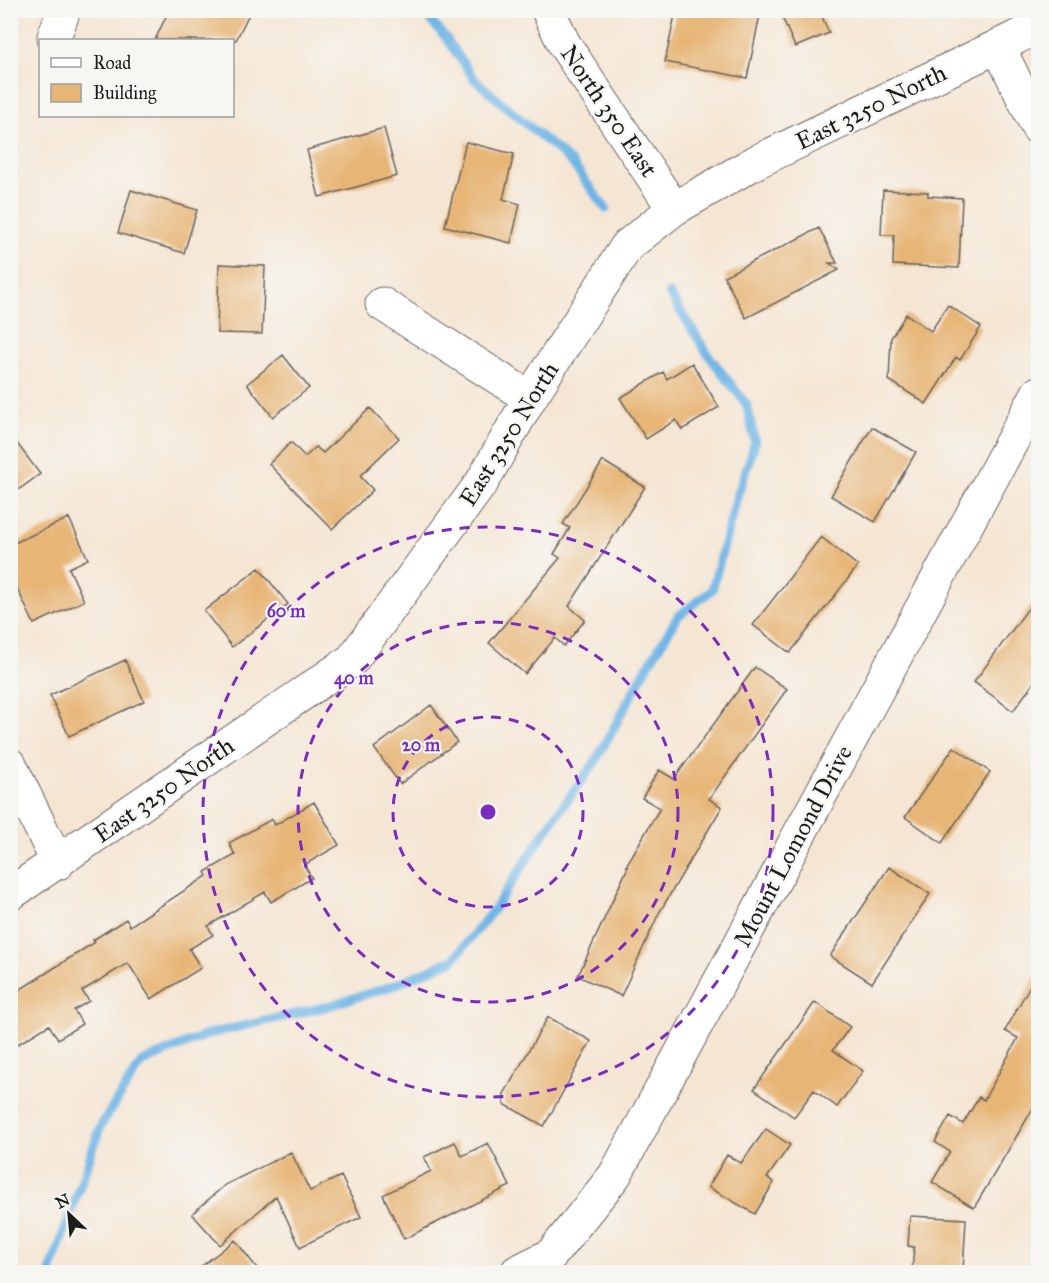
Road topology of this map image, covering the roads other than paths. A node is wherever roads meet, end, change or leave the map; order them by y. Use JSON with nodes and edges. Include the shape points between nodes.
{"nodes":[{"id":1,"x":64,"y":10,"type":"edge"},
{"id":2,"x":548,"y":10,"type":"edge"},
{"id":3,"x":1038,"y":27,"type":"edge"},
{"id":4,"x":55,"y":39,"type":"edge"},
{"id":5,"x":998,"y":46,"type":"junction"},
{"id":6,"x":1038,"y":128,"type":"edge"},
{"id":7,"x":674,"y":209,"type":"junction"},
{"id":8,"x":382,"y":304,"type":"dead end"},
{"id":9,"x":1038,"y":393,"type":"edge"},
{"id":10,"x":530,"y":398,"type":"junction"},
{"id":11,"x":10,"y":765,"type":"edge"},
{"id":12,"x":58,"y":863,"type":"junction"},
{"id":13,"x":10,"y":894,"type":"edge"},
{"id":14,"x":517,"y":1272,"type":"edge"}],
"edges":[{"from":1,"to":4,"type":"street"},
{"from":2,"to":7,"type":"street","name":"North 350 East","via":[[564,44]]},
{"from":3,"to":5,"type":"street","name":"East 3250 North"},
{"from":5,"to":6,"type":"street"},
{"from":5,"to":7,"type":"street","name":"East 3250 North","via":[[756,162]]},
{"from":7,"to":10,"type":"street","name":"East 3250 North","via":[[627,246]]},
{"from":8,"to":10,"type":"street"},
{"from":9,"to":14,"type":"street","name":"Mount Lomond Drive","via":[[615,1175],[550,1256]]},
{"from":10,"to":12,"type":"street","name":"East 3250 North","via":[[482,482],[352,660]]},
{"from":11,"to":12,"type":"street"},
{"from":12,"to":13,"type":"street","name":"East 3250 North"}]}
